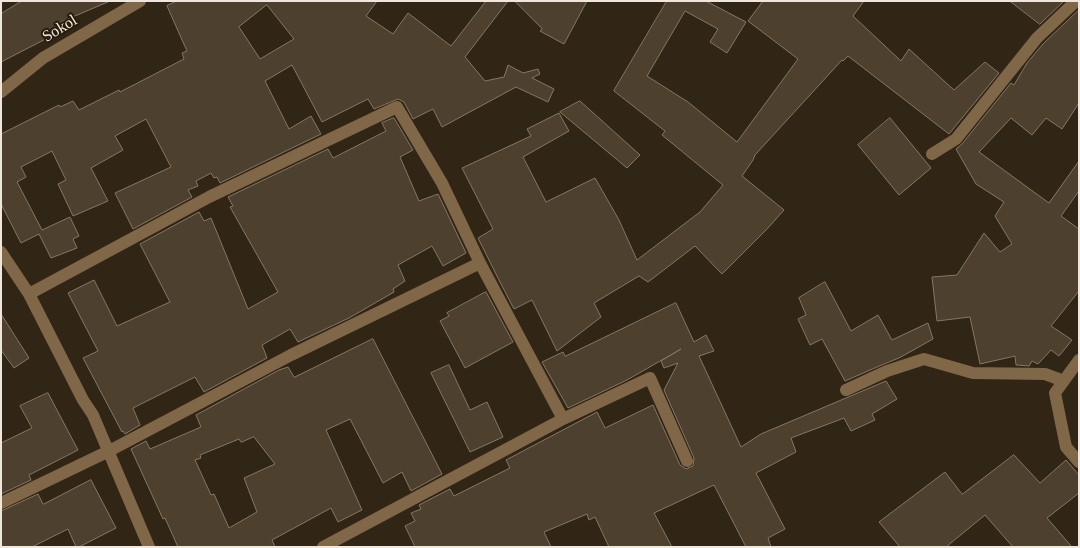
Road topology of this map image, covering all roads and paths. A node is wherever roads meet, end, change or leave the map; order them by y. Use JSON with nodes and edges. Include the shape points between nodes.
{"nodes":[{"id":1,"x":140,"y":1,"type":"edge"},
{"id":2,"x":1076,"y":1,"type":"edge"},
{"id":3,"x":1,"y":92,"type":"edge"},
{"id":4,"x":932,"y":154,"type":"dead end"},
{"id":5,"x":1,"y":252,"type":"edge"},
{"id":6,"x":480,"y":263,"type":"junction"},
{"id":7,"x":29,"y":294,"type":"junction"},
{"id":8,"x":1079,"y":360,"type":"edge"},
{"id":9,"x":1064,"y":381,"type":"junction"},
{"id":10,"x":846,"y":390,"type":"dead end"},
{"id":11,"x":563,"y":419,"type":"junction"},
{"id":12,"x":109,"y":451,"type":"junction"},
{"id":13,"x":687,"y":461,"type":"dead end"},
{"id":14,"x":1079,"y":462,"type":"edge"},
{"id":15,"x":1,"y":503,"type":"edge"},
{"id":16,"x":149,"y":547,"type":"edge"},
{"id":17,"x":323,"y":547,"type":"edge"}],
"edges":[{"from":1,"to":3,"type":"street","name":"Sokol","via":[[44,58]]},
{"from":2,"to":4,"type":"street","via":[[1037,38],[956,139]]},
{"from":5,"to":7,"type":"street"},
{"from":6,"to":7,"type":"street","via":[[442,183],[397,107],[209,197]]},
{"from":6,"to":11,"type":"street"},
{"from":6,"to":12,"type":"street"},
{"from":7,"to":12,"type":"street"},
{"from":8,"to":9,"type":"street"},
{"from":9,"to":10,"type":"street","via":[[1045,374],[973,373],[924,359],[887,371]]},
{"from":9,"to":14,"type":"street","via":[[1055,393],[1066,447]]},
{"from":11,"to":13,"type":"street","via":[[650,378]]},
{"from":11,"to":17,"type":"street"},
{"from":12,"to":15,"type":"street"},
{"from":12,"to":16,"type":"street"}]}
